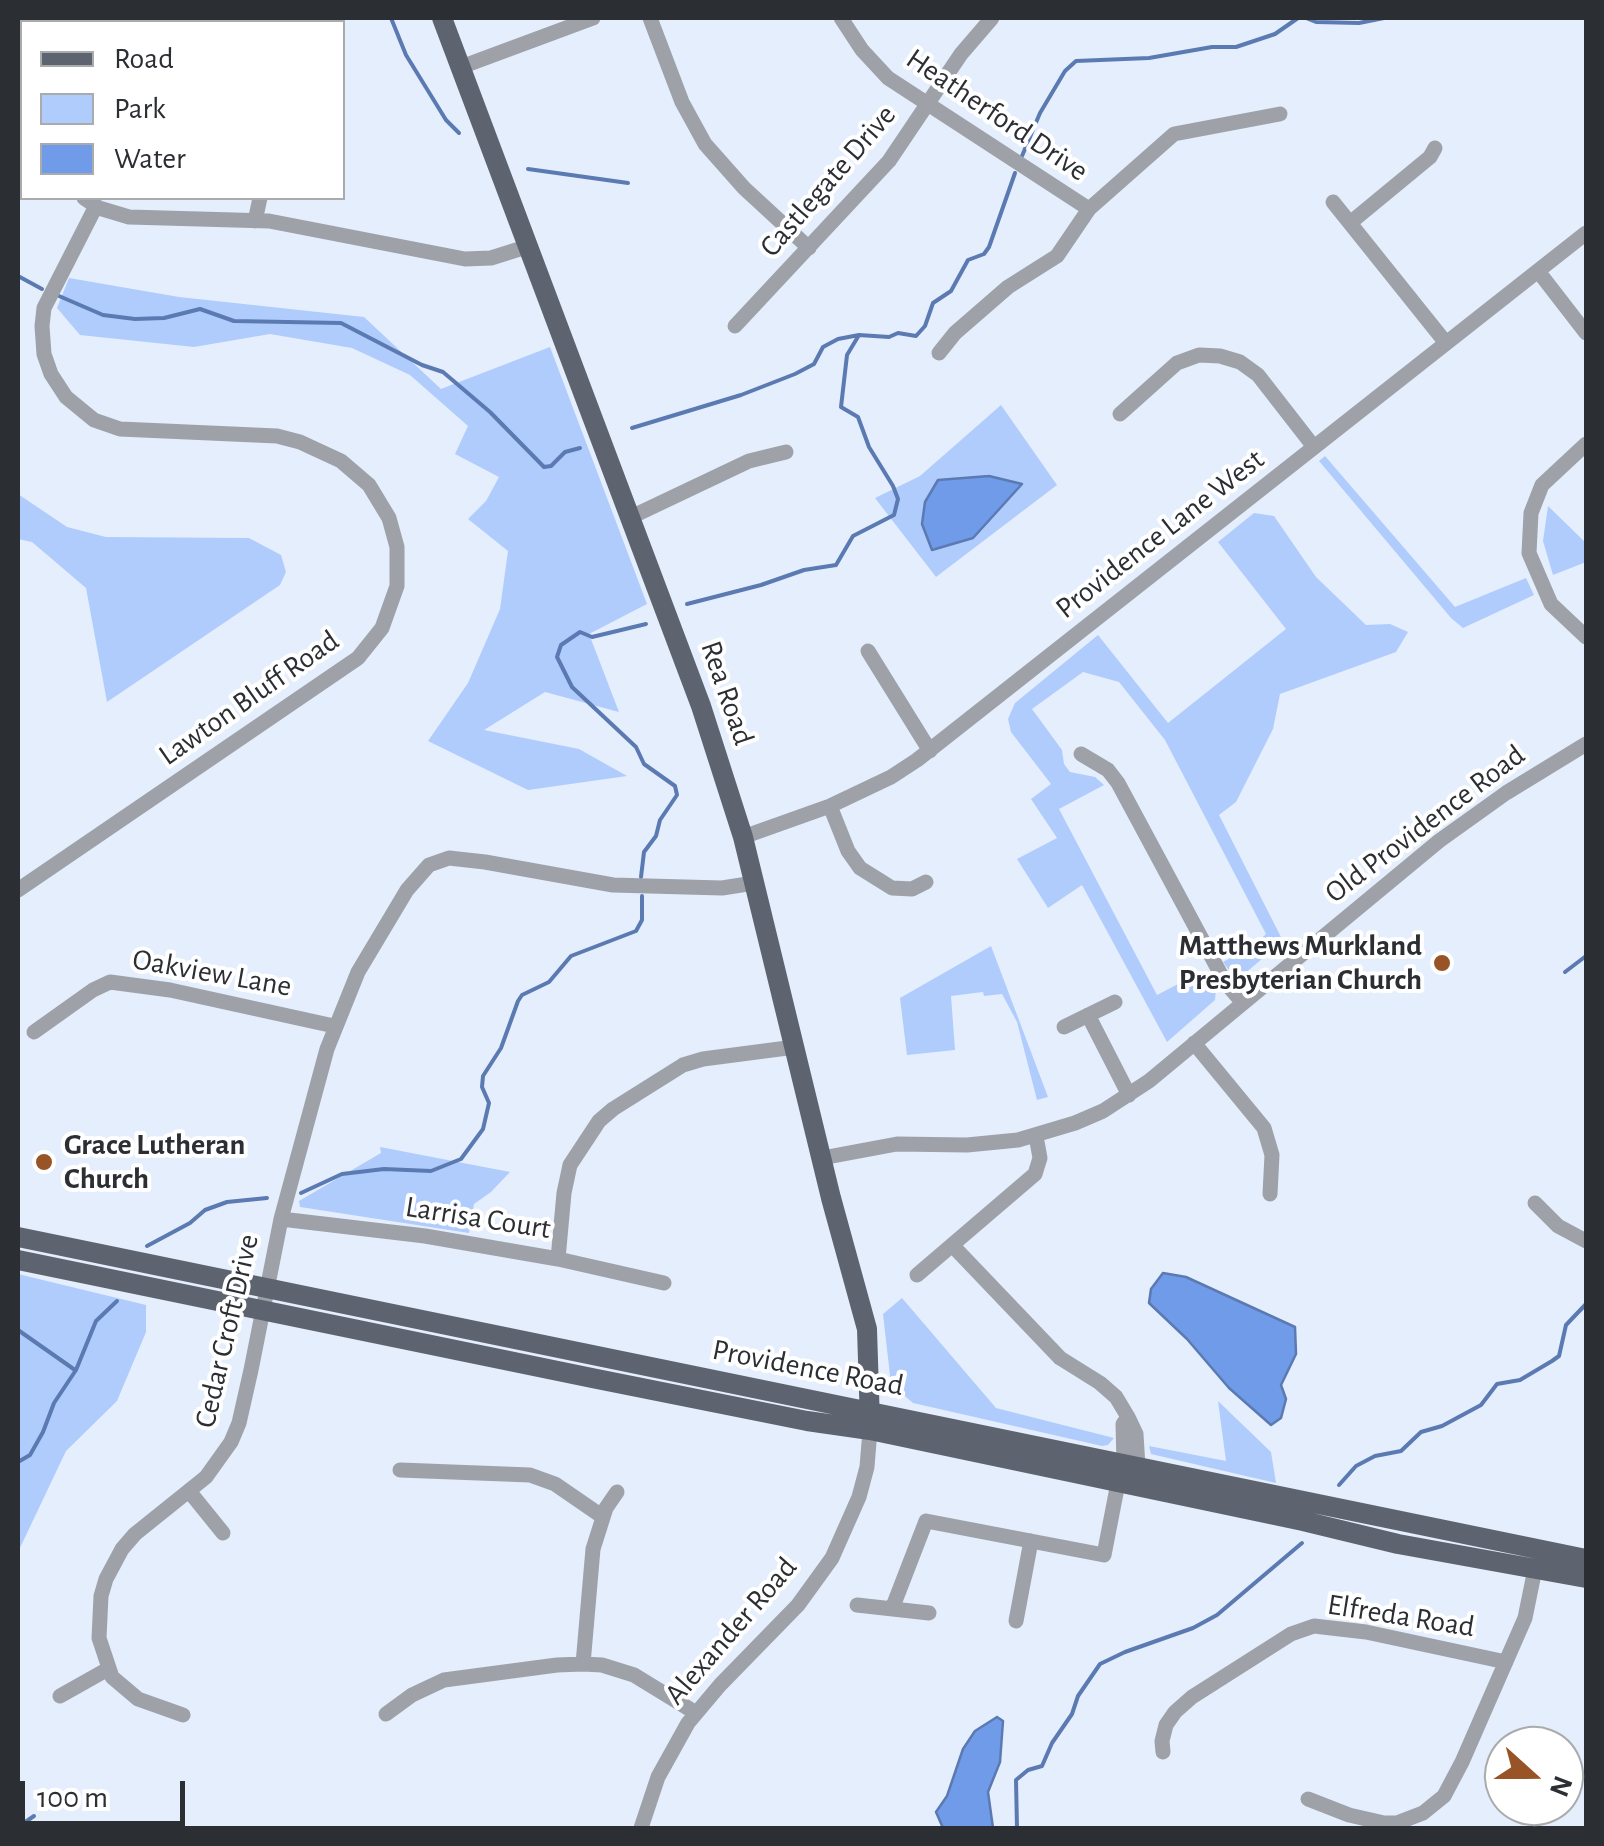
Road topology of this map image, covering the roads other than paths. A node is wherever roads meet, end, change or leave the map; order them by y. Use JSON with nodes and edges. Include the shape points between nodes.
{"nodes":[{"id":1,"x":442,"y":18,"type":"edge"},
{"id":2,"x":593,"y":18,"type":"edge"},
{"id":3,"x":650,"y":18,"type":"edge"},
{"id":4,"x":841,"y":18,"type":"edge"},
{"id":5,"x":992,"y":18,"type":"edge"},
{"id":6,"x":461,"y":67,"type":"junction"},
{"id":7,"x":927,"y":105,"type":"junction"},
{"id":8,"x":1280,"y":114,"type":"dead end"},
{"id":9,"x":1435,"y":148,"type":"dead end"},
{"id":10,"x":260,"y":200,"type":"edge"},
{"id":11,"x":90,"y":202,"type":"edge"},
{"id":12,"x":1332,"y":202,"type":"dead end"},
{"id":13,"x":1089,"y":209,"type":"junction"},
{"id":14,"x":256,"y":220,"type":"junction"},
{"id":15,"x":1350,"y":223,"type":"junction"},
{"id":16,"x":1586,"y":233,"type":"edge"},
{"id":17,"x":529,"y":246,"type":"junction"},
{"id":18,"x":809,"y":248,"type":"junction"},
{"id":19,"x":1538,"y":271,"type":"junction"},
{"id":20,"x":735,"y":326,"type":"dead end"},
{"id":21,"x":1586,"y":333,"type":"edge"},
{"id":22,"x":1446,"y":344,"type":"junction"},
{"id":23,"x":939,"y":353,"type":"dead end"},
{"id":24,"x":1120,"y":414,"type":"dead end"},
{"id":25,"x":1586,"y":444,"type":"edge"},
{"id":26,"x":1314,"y":447,"type":"junction"},
{"id":27,"x":786,"y":452,"type":"dead end"},
{"id":28,"x":632,"y":517,"type":"junction"},
{"id":29,"x":1586,"y":636,"type":"edge"},
{"id":30,"x":868,"y":651,"type":"dead end"},
{"id":31,"x":1586,"y":744,"type":"edge"},
{"id":32,"x":930,"y":750,"type":"junction"},
{"id":33,"x":1081,"y":754,"type":"dead end"},
{"id":34,"x":830,"y":806,"type":"junction"},
{"id":35,"x":743,"y":837,"type":"junction"},
{"id":36,"x":926,"y":882,"type":"dead end"},
{"id":37,"x":754,"y":883,"type":"junction"},
{"id":38,"x":18,"y":890,"type":"edge"},
{"id":39,"x":1115,"y":1002,"type":"dead end"},
{"id":40,"x":1243,"y":1003,"type":"junction"},
{"id":41,"x":1088,"y":1015,"type":"junction"},
{"id":42,"x":334,"y":1026,"type":"junction"},
{"id":43,"x":1064,"y":1027,"type":"dead end"},
{"id":44,"x":34,"y":1032,"type":"dead end"},
{"id":45,"x":1194,"y":1043,"type":"junction"},
{"id":46,"x":795,"y":1046,"type":"junction"},
{"id":47,"x":1129,"y":1096,"type":"junction"},
{"id":48,"x":1036,"y":1136,"type":"junction"},
{"id":49,"x":822,"y":1158,"type":"junction"},
{"id":50,"x":1270,"y":1194,"type":"dead end"},
{"id":51,"x":1535,"y":1203,"type":"dead end"},
{"id":52,"x":280,"y":1219,"type":"junction"},
{"id":53,"x":18,"y":1237,"type":"edge"},
{"id":54,"x":1586,"y":1241,"type":"edge"},
{"id":55,"x":952,"y":1245,"type":"junction"},
{"id":56,"x":558,"y":1259,"type":"junction"},
{"id":57,"x":18,"y":1260,"type":"edge"},
{"id":58,"x":917,"y":1275,"type":"dead end"},
{"id":59,"x":664,"y":1283,"type":"dead end"},
{"id":60,"x":266,"y":1287,"type":"junction"},
{"id":61,"x":262,"y":1312,"type":"junction"},
{"id":62,"x":871,"y":1421,"type":"junction"},
{"id":63,"x":400,"y":1470,"type":"dead end"},
{"id":64,"x":1127,"y":1471,"type":"junction"},
{"id":65,"x":190,"y":1491,"type":"junction"},
{"id":66,"x":617,"y":1492,"type":"dead end"},
{"id":67,"x":602,"y":1517,"type":"junction"},
{"id":68,"x":223,"y":1534,"type":"dead end"},
{"id":69,"x":1031,"y":1541,"type":"junction"},
{"id":70,"x":1586,"y":1559,"type":"edge"},
{"id":71,"x":1535,"y":1569,"type":"junction"},
{"id":72,"x":1586,"y":1578,"type":"edge"},
{"id":73,"x":857,"y":1605,"type":"dead end"},
{"id":74,"x":892,"y":1609,"type":"junction"},
{"id":75,"x":929,"y":1614,"type":"dead end"},
{"id":76,"x":1016,"y":1622,"type":"dead end"},
{"id":77,"x":1506,"y":1662,"type":"junction"},
{"id":78,"x":583,"y":1664,"type":"junction"},
{"id":79,"x":108,"y":1669,"type":"junction"},
{"id":80,"x":60,"y":1696,"type":"dead end"},
{"id":81,"x":696,"y":1713,"type":"junction"},
{"id":82,"x":386,"y":1714,"type":"dead end"},
{"id":83,"x":183,"y":1716,"type":"dead end"},
{"id":84,"x":1163,"y":1752,"type":"dead end"},
{"id":85,"x":1308,"y":1799,"type":"dead end"},
{"id":86,"x":641,"y":1828,"type":"edge"}],
"edges":[{"from":1,"to":6,"type":"main road","name":"Rea Road"},
{"from":2,"to":6,"type":"street"},
{"from":3,"to":18,"type":"street","via":[[705,144]]},
{"from":4,"to":7,"type":"street","name":"Heatherford Drive","via":[[880,70]]},
{"from":5,"to":7,"type":"street","name":"Castlegate Drive"},
{"from":6,"to":17,"type":"main road","name":"Rea Road","via":[[478,92]]},
{"from":7,"to":13,"type":"street","name":"Heatherford Drive"},
{"from":7,"to":18,"type":"street","name":"Castlegate Drive","via":[[888,161]]},
{"from":8,"to":13,"type":"street","via":[[1174,134]]},
{"from":9,"to":15,"type":"street"},
{"from":10,"to":14,"type":"street"},
{"from":11,"to":14,"type":"street","via":[[148,220]]},
{"from":11,"to":38,"type":"street","name":"Lawton Bluff Road","via":[[44,308],[44,354],[66,398],[94,420],[120,429],[276,436],[322,450],[369,485],[389,518],[397,586],[382,628],[358,658]]},
{"from":12,"to":15,"type":"street"},
{"from":13,"to":23,"type":"street","via":[[1057,256],[985,306]]},
{"from":14,"to":17,"type":"street","via":[[479,260]]},
{"from":15,"to":22,"type":"street"},
{"from":16,"to":19,"type":"street","name":"Providence Lane West"},
{"from":17,"to":28,"type":"main road","name":"Rea Road"},
{"from":18,"to":20,"type":"street","name":"Castlegate Drive"},
{"from":19,"to":21,"type":"street"},
{"from":19,"to":22,"type":"street","name":"Providence Lane West"},
{"from":22,"to":26,"type":"street","name":"Providence Lane West"},
{"from":24,"to":26,"type":"street","via":[[1178,363],[1220,356],[1258,375]]},
{"from":25,"to":29,"type":"street","via":[[1542,485],[1530,513],[1530,552],[1551,604]]},
{"from":26,"to":32,"type":"street","name":"Providence Lane West"},
{"from":27,"to":28,"type":"street","via":[[749,461]]},
{"from":28,"to":35,"type":"main road","name":"Rea Road"},
{"from":30,"to":32,"type":"street"},
{"from":31,"to":40,"type":"street","name":"Old Providence Road","via":[[1438,841]]},
{"from":32,"to":34,"type":"street","name":"Providence Lane West"},
{"from":33,"to":40,"type":"street","via":[[1118,782],[1225,982]]},
{"from":34,"to":35,"type":"street","name":"Providence Lane West"},
{"from":34,"to":36,"type":"street","via":[[860,868],[892,888]]},
{"from":35,"to":37,"type":"main road","name":"Rea Road"},
{"from":37,"to":42,"type":"street","name":"Cedar Croft Drive","via":[[613,885],[442,859],[417,877],[394,908]]},
{"from":37,"to":46,"type":"main road","name":"Rea Road"},
{"from":39,"to":41,"type":"street"},
{"from":40,"to":45,"type":"street","name":"Old Providence Road"},
{"from":41,"to":43,"type":"street"},
{"from":41,"to":47,"type":"street"},
{"from":42,"to":44,"type":"street","name":"Oakview Lane","via":[[110,982]]},
{"from":42,"to":52,"type":"street","name":"Cedar Croft Drive"},
{"from":45,"to":47,"type":"street","name":"Old Providence Road"},
{"from":45,"to":50,"type":"street","via":[[1264,1128],[1272,1155]]},
{"from":46,"to":49,"type":"main road","name":"Rea Road"},
{"from":46,"to":56,"type":"street","via":[[683,1065],[598,1121],[570,1165]]},
{"from":47,"to":48,"type":"street","name":"Old Providence Road"},
{"from":48,"to":49,"type":"street","name":"Old Providence Road","via":[[896,1144]]},
{"from":48,"to":55,"type":"street","via":[[1035,1174]]},
{"from":49,"to":62,"type":"main road","name":"Rea Road","via":[[867,1329]]},
{"from":51,"to":54,"type":"street"},
{"from":52,"to":56,"type":"street","name":"Larrisa Court"},
{"from":52,"to":60,"type":"street","name":"Cedar Croft Drive"},
{"from":53,"to":60,"type":"main road","name":"Providence Road"},
{"from":55,"to":58,"type":"street"},
{"from":55,"to":64,"type":"street","via":[[1060,1358],[1116,1397],[1136,1434]]},
{"from":56,"to":59,"type":"street","name":"Larrisa Court"},
{"from":57,"to":61,"type":"main road","name":"Providence Road"},
{"from":60,"to":61,"type":"street","name":"Cedar Croft Drive"},
{"from":60,"to":62,"type":"main road","name":"Providence Road"},
{"from":61,"to":62,"type":"main road","name":"Providence Road","via":[[807,1421]]},
{"from":61,"to":65,"type":"street","name":"Cedar Croft Drive","via":[[235,1433],[221,1460]]},
{"from":62,"to":64,"type":"main road","name":"Providence Road"},
{"from":62,"to":81,"type":"street","name":"Alexander Road","via":[[859,1497],[832,1558],[798,1605]]},
{"from":63,"to":67,"type":"street","via":[[530,1475]]},
{"from":64,"to":69,"type":"street","via":[[1104,1555]]},
{"from":64,"to":70,"type":"main road","name":"Providence Road"},
{"from":64,"to":71,"type":"main road","name":"Providence Road","via":[[1398,1544]]},
{"from":65,"to":68,"type":"street"},
{"from":65,"to":79,"type":"street","name":"Cedar Croft Drive","via":[[135,1534],[112,1566],[98,1628]]},
{"from":66,"to":67,"type":"street"},
{"from":67,"to":78,"type":"street"},
{"from":69,"to":74,"type":"street","via":[[926,1521]]},
{"from":69,"to":76,"type":"street"},
{"from":71,"to":72,"type":"main road","name":"Providence Road"},
{"from":71,"to":77,"type":"street"},
{"from":73,"to":74,"type":"street"},
{"from":74,"to":75,"type":"street"},
{"from":77,"to":84,"type":"street","name":"Elfreda Road","via":[[1314,1626],[1192,1697],[1166,1725]]},
{"from":77,"to":85,"type":"street","via":[[1452,1785],[1434,1805],[1384,1823]]},
{"from":78,"to":81,"type":"street","via":[[634,1675]]},
{"from":78,"to":82,"type":"street","via":[[444,1680]]},
{"from":79,"to":80,"type":"street"},
{"from":79,"to":83,"type":"street","via":[[128,1692]]},
{"from":81,"to":86,"type":"street","name":"Alexander Road","via":[[658,1777]]}]}
